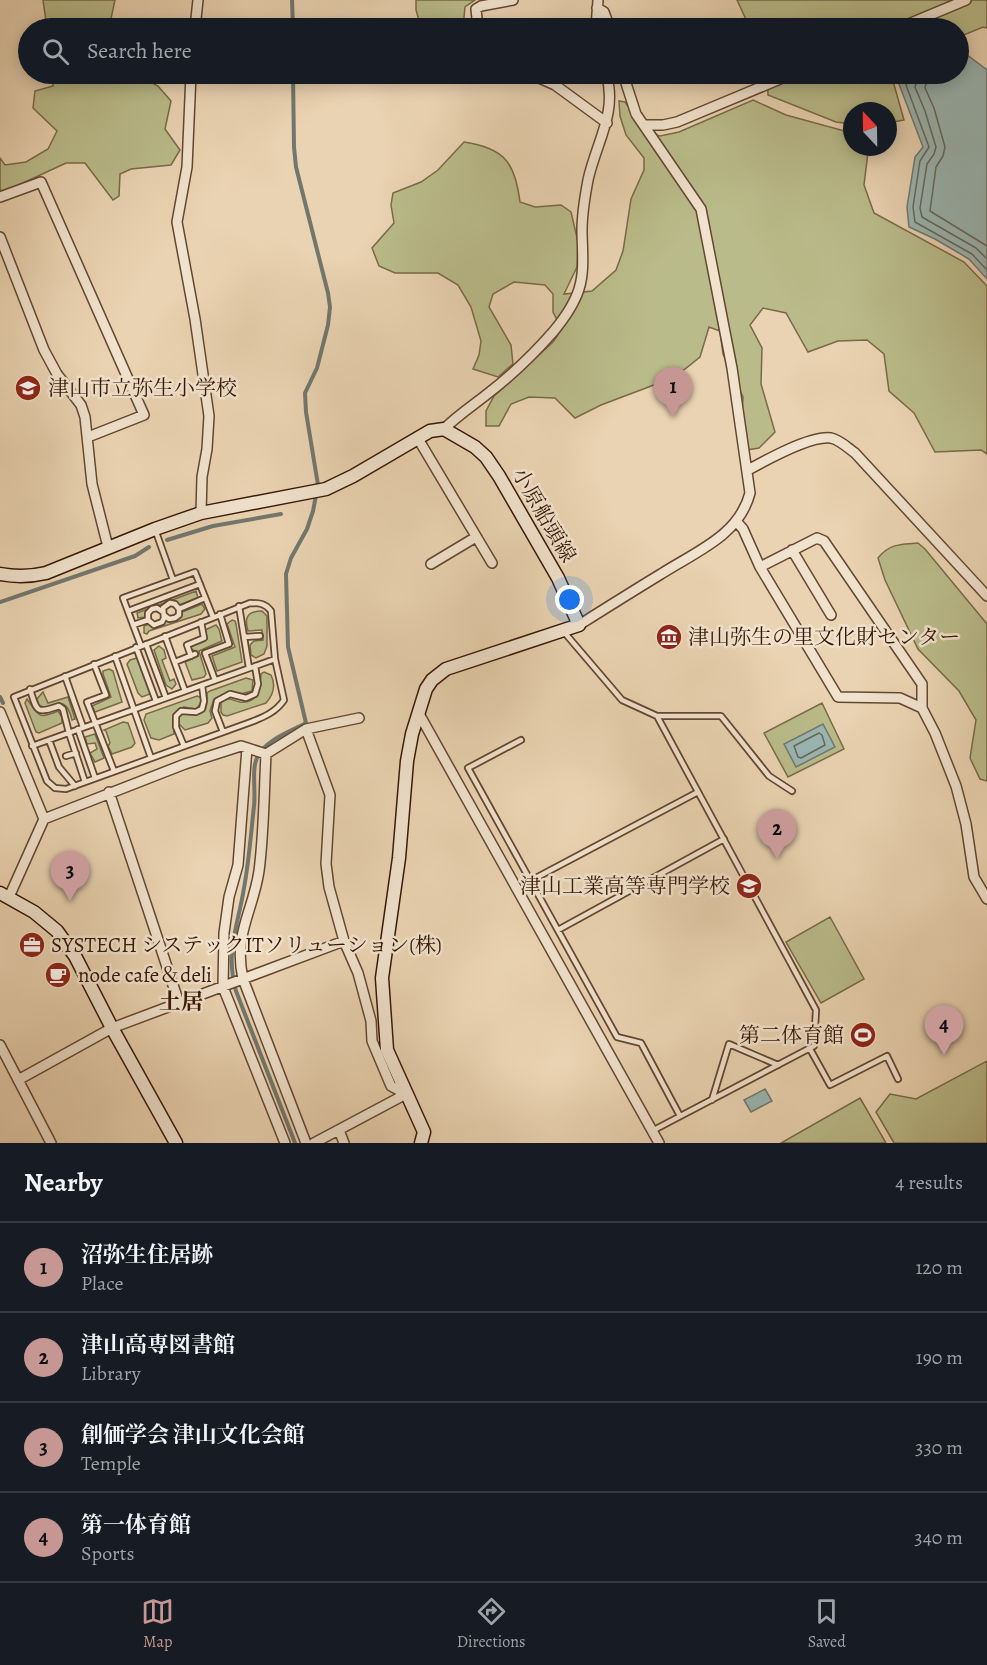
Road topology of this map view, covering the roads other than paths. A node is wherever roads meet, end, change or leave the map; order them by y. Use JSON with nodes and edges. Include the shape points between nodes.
{"nodes":[{"id":1,"x":198,"y":0,"type":"edge"},
{"id":2,"x":513,"y":0,"type":"edge"},
{"id":3,"x":966,"y":0,"type":"edge"},
{"id":4,"x":597,"y":4,"type":"edge"},
{"id":5,"x":196,"y":18,"type":"edge"},
{"id":6,"x":477,"y":18,"type":"edge"},
{"id":7,"x":606,"y":18,"type":"edge"},
{"id":8,"x":922,"y":18,"type":"edge"},
{"id":9,"x":191,"y":84,"type":"edge"},
{"id":10,"x":553,"y":84,"type":"edge"},
{"id":11,"x":608,"y":84,"type":"edge"},
{"id":12,"x":626,"y":84,"type":"edge"},
{"id":13,"x":768,"y":84,"type":"edge"},
{"id":14,"x":607,"y":123,"type":"junction"},
{"id":15,"x":644,"y":125,"type":"junction"},
{"id":16,"x":0,"y":197,"type":"edge"},
{"id":17,"x":0,"y":237,"type":"edge"},
{"id":18,"x":444,"y":429,"type":"junction"},
{"id":19,"x":88,"y":437,"type":"junction"},
{"id":20,"x":417,"y":437,"type":"junction"},
{"id":21,"x":748,"y":470,"type":"junction"},
{"id":22,"x":201,"y":513,"type":"junction"},
{"id":23,"x":736,"y":521,"type":"junction"},
{"id":24,"x":155,"y":529,"type":"junction"},
{"id":25,"x":477,"y":537,"type":"junction"},
{"id":26,"x":108,"y":547,"type":"junction"},
{"id":27,"x":792,"y":550,"type":"junction"},
{"id":28,"x":492,"y":562,"type":"dead end"},
{"id":29,"x":431,"y":564,"type":"dead end"},
{"id":30,"x":760,"y":567,"type":"junction"},
{"id":31,"x":0,"y":574,"type":"edge"},
{"id":32,"x":173,"y":580,"type":"junction"},
{"id":33,"x":200,"y":584,"type":"junction"},
{"id":34,"x":987,"y":595,"type":"edge"},
{"id":35,"x":206,"y":598,"type":"junction"},
{"id":36,"x":239,"y":606,"type":"junction"},
{"id":37,"x":179,"y":609,"type":"junction"},
{"id":38,"x":128,"y":611,"type":"junction"},
{"id":39,"x":164,"y":614,"type":"junction"},
{"id":40,"x":220,"y":614,"type":"junction"},
{"id":41,"x":831,"y":615,"type":"dead end"},
{"id":42,"x":213,"y":617,"type":"junction"},
{"id":43,"x":148,"y":620,"type":"junction"},
{"id":44,"x":201,"y":621,"type":"junction"},
{"id":45,"x":133,"y":625,"type":"junction"},
{"id":46,"x":579,"y":625,"type":"junction"},
{"id":47,"x":563,"y":632,"type":"junction"},
{"id":48,"x":165,"y":636,"type":"junction"},
{"id":49,"x":260,"y":636,"type":"dead end"},
{"id":50,"x":244,"y":637,"type":"junction"},
{"id":51,"x":141,"y":645,"type":"junction"},
{"id":52,"x":115,"y":656,"type":"junction"},
{"id":53,"x":275,"y":659,"type":"junction"},
{"id":54,"x":175,"y":662,"type":"junction"},
{"id":55,"x":94,"y":664,"type":"junction"},
{"id":56,"x":252,"y":667,"type":"junction"},
{"id":57,"x":64,"y":676,"type":"junction"},
{"id":58,"x":215,"y":680,"type":"junction"},
{"id":59,"x":202,"y":685,"type":"junction"},
{"id":60,"x":30,"y":689,"type":"junction"},
{"id":61,"x":185,"y":691,"type":"junction"},
{"id":62,"x":166,"y":698,"type":"junction"},
{"id":63,"x":156,"y":701,"type":"junction"},
{"id":64,"x":922,"y":708,"type":"junction"},
{"id":65,"x":133,"y":709,"type":"junction"},
{"id":66,"x":0,"y":712,"type":"edge"},
{"id":67,"x":418,"y":712,"type":"junction"},
{"id":68,"x":657,"y":716,"type":"junction"},
{"id":69,"x":359,"y":718,"type":"dead end"},
{"id":70,"x":95,"y":723,"type":"junction"},
{"id":71,"x":81,"y":728,"type":"junction"},
{"id":72,"x":306,"y":729,"type":"junction"},
{"id":73,"x":223,"y":732,"type":"junction"},
{"id":74,"x":69,"y":733,"type":"junction"},
{"id":75,"x":50,"y":740,"type":"junction"},
{"id":76,"x":521,"y":740,"type":"dead end"},
{"id":77,"x":32,"y":746,"type":"junction"},
{"id":78,"x":184,"y":746,"type":"junction"},
{"id":79,"x":247,"y":748,"type":"junction"},
{"id":80,"x":76,"y":753,"type":"junction"},
{"id":81,"x":266,"y":754,"type":"junction"},
{"id":82,"x":66,"y":756,"type":"dead end"},
{"id":83,"x":151,"y":758,"type":"junction"},
{"id":84,"x":114,"y":771,"type":"junction"},
{"id":85,"x":95,"y":778,"type":"junction"},
{"id":86,"x":85,"y":782,"type":"junction"},
{"id":87,"x":75,"y":786,"type":"junction"},
{"id":88,"x":792,"y":791,"type":"dead end"},
{"id":89,"x":109,"y":792,"type":"junction"},
{"id":90,"x":698,"y":792,"type":"junction"},
{"id":91,"x":45,"y":819,"type":"junction"},
{"id":92,"x":724,"y":839,"type":"junction"},
{"id":93,"x":530,"y":880,"type":"junction"},
{"id":94,"x":4,"y":895,"type":"edge"},
{"id":95,"x":987,"y":899,"type":"edge"},
{"id":96,"x":558,"y":930,"type":"junction"},
{"id":97,"x":344,"y":941,"type":"junction"},
{"id":98,"x":243,"y":979,"type":"junction"},
{"id":99,"x":223,"y":987,"type":"junction"},
{"id":100,"x":179,"y":1003,"type":"junction"},
{"id":101,"x":112,"y":1028,"type":"junction"},
{"id":102,"x":0,"y":1045,"type":"edge"},
{"id":103,"x":810,"y":1049,"type":"junction"},
{"id":104,"x":778,"y":1065,"type":"junction"},
{"id":105,"x":898,"y":1079,"type":"dead end"},
{"id":106,"x":18,"y":1080,"type":"junction"},
{"id":107,"x":406,"y":1094,"type":"junction"},
{"id":108,"x":712,"y":1100,"type":"junction"},
{"id":109,"x":680,"y":1116,"type":"junction"},
{"id":110,"x":339,"y":1130,"type":"junction"},
{"id":111,"x":652,"y":1131,"type":"junction"},
{"id":112,"x":51,"y":1143,"type":"edge"},
{"id":113,"x":176,"y":1143,"type":"edge"},
{"id":114,"x":285,"y":1143,"type":"edge"},
{"id":115,"x":306,"y":1143,"type":"edge"},
{"id":116,"x":314,"y":1143,"type":"edge"},
{"id":117,"x":344,"y":1143,"type":"edge"},
{"id":118,"x":421,"y":1143,"type":"edge"},
{"id":119,"x":659,"y":1143,"type":"edge"}],
"edges":[{"from":1,"to":5,"type":"street"},
{"from":2,"to":6,"type":"street","via":[[481,6],[476,9]]},
{"from":3,"to":8,"type":"street"},
{"from":4,"to":7,"type":"street"},
{"from":9,"to":22,"type":"street","via":[[187,167],[177,222],[208,416]]},
{"from":10,"to":14,"type":"street"},
{"from":11,"to":14,"type":"street"},
{"from":12,"to":15,"type":"street"},
{"from":13,"to":15,"type":"street","via":[[677,122]]},
{"from":14,"to":18,"type":"street","via":[[583,207],[583,268],[572,304],[531,358]]},
{"from":15,"to":21,"type":"street","via":[[702,209]]},
{"from":16,"to":19,"type":"street","via":[[41,182],[144,415]]},
{"from":17,"to":19,"type":"street","via":[[44,350],[81,405]]},
{"from":18,"to":20,"type":"main road"},
{"from":18,"to":46,"type":"main road","name":"小原船頭線","via":[[475,447],[492,467],[558,578]]},
{"from":19,"to":26,"type":"street","via":[[92,484]]},
{"from":20,"to":22,"type":"main road","via":[[326,489]]},
{"from":20,"to":25,"type":"street"},
{"from":21,"to":23,"type":"street","via":[[750,493]]},
{"from":21,"to":34,"type":"street","via":[[817,440],[831,438],[843,444]]},
{"from":22,"to":24,"type":"main road"},
{"from":23,"to":30,"type":"street"},
{"from":23,"to":46,"type":"street","via":[[708,547]]},
{"from":24,"to":26,"type":"main road"},
{"from":24,"to":32,"type":"lane"},
{"from":25,"to":28,"type":"street"},
{"from":25,"to":29,"type":"street"},
{"from":26,"to":31,"type":"main road","via":[[31,577]]},
{"from":27,"to":30,"type":"street"},
{"from":27,"to":41,"type":"street"},
{"from":27,"to":64,"type":"street","via":[[816,538],[824,541],[922,684]]},
{"from":30,"to":64,"type":"street","via":[[838,697],[900,698]]},
{"from":32,"to":33,"type":"lane","via":[[195,572]]},
{"from":32,"to":38,"type":"lane","via":[[123,598]]},
{"from":33,"to":35,"type":"lane"},
{"from":33,"to":38,"type":"lane"},
{"from":35,"to":37,"type":"lane"},
{"from":35,"to":42,"type":"lane"},
{"from":36,"to":40,"type":"lane"},
{"from":36,"to":50,"type":"lane"},
{"from":36,"to":53,"type":"lane","via":[[259,603],[271,611]]},
{"from":37,"to":39,"type":"lane","via":[[175,618]]},
{"from":37,"to":39,"type":"lane","via":[[170,603]]},
{"from":38,"to":45,"type":"lane"},
{"from":39,"to":43,"type":"lane","via":[[157,625]]},
{"from":39,"to":43,"type":"lane","via":[[152,609]]},
{"from":40,"to":42,"type":"lane"},
{"from":40,"to":58,"type":"lane","via":[[229,644],[205,653]]},
{"from":42,"to":44,"type":"lane"},
{"from":43,"to":45,"type":"lane"},
{"from":44,"to":48,"type":"lane"},
{"from":44,"to":54,"type":"lane","via":[[204,638],[187,645],[193,655]]},
{"from":45,"to":51,"type":"lane"},
{"from":46,"to":47,"type":"main road"},
{"from":47,"to":67,"type":"main road","via":[[446,669],[426,689]]},
{"from":47,"to":68,"type":"lane","via":[[622,700]]},
{"from":48,"to":51,"type":"lane"},
{"from":48,"to":54,"type":"lane"},
{"from":49,"to":50,"type":"lane"},
{"from":50,"to":56,"type":"lane"},
{"from":51,"to":52,"type":"lane"},
{"from":51,"to":62,"type":"lane"},
{"from":51,"to":63,"type":"lane"},
{"from":52,"to":55,"type":"lane"},
{"from":52,"to":65,"type":"lane"},
{"from":53,"to":56,"type":"lane"},
{"from":53,"to":73,"type":"lane","via":[[285,700],[266,716]]},
{"from":54,"to":61,"type":"lane"},
{"from":55,"to":57,"type":"lane"},
{"from":55,"to":70,"type":"lane","via":[[106,695],[87,702]]},
{"from":56,"to":58,"type":"lane"},
{"from":56,"to":73,"type":"lane","via":[[258,684],[255,694],[246,698],[231,694],[217,701],[215,711]]},
{"from":57,"to":60,"type":"lane"},
{"from":57,"to":71,"type":"lane"},
{"from":58,"to":59,"type":"lane"},
{"from":59,"to":61,"type":"lane"},
{"from":59,"to":78,"type":"lane","via":[[202,709],[186,710],[176,716]]},
{"from":60,"to":74,"type":"lane","via":[[40,711],[62,707]]},
{"from":60,"to":77,"type":"lane","via":[[14,697]]},
{"from":61,"to":62,"type":"lane"},
{"from":62,"to":63,"type":"lane"},
{"from":63,"to":65,"type":"lane"},
{"from":64,"to":95,"type":"street","via":[[956,786],[974,878]]},
{"from":65,"to":70,"type":"lane"},
{"from":65,"to":83,"type":"lane"},
{"from":66,"to":91,"type":"street"},
{"from":67,"to":107,"type":"main road","via":[[407,761],[399,858],[382,978],[387,1050]]},
{"from":67,"to":111,"type":"street"},
{"from":68,"to":88,"type":"lane","via":[[721,716],[769,776]]},
{"from":68,"to":90,"type":"lane"},
{"from":69,"to":72,"type":"street"},
{"from":70,"to":71,"type":"lane"},
{"from":70,"to":84,"type":"lane"},
{"from":71,"to":74,"type":"lane"},
{"from":71,"to":85,"type":"lane"},
{"from":72,"to":81,"type":"street"},
{"from":72,"to":97,"type":"street","via":[[330,795],[326,864]]},
{"from":73,"to":78,"type":"lane"},
{"from":74,"to":75,"type":"lane"},
{"from":74,"to":80,"type":"lane"},
{"from":75,"to":77,"type":"lane"},
{"from":75,"to":87,"type":"lane","via":[[58,767]]},
{"from":76,"to":93,"type":"lane","via":[[468,768]]},
{"from":77,"to":87,"type":"lane","via":[[51,786],[60,790]]},
{"from":78,"to":83,"type":"lane"},
{"from":79,"to":81,"type":"street"},
{"from":79,"to":89,"type":"street","via":[[241,746]]},
{"from":79,"to":99,"type":"street","via":[[238,865],[224,933]]},
{"from":80,"to":82,"type":"lane"},
{"from":80,"to":86,"type":"lane"},
{"from":81,"to":98,"type":"street","via":[[259,872],[239,948]]},
{"from":83,"to":84,"type":"lane"},
{"from":84,"to":85,"type":"lane"},
{"from":85,"to":86,"type":"lane"},
{"from":86,"to":87,"type":"lane"},
{"from":89,"to":91,"type":"street"},
{"from":89,"to":100,"type":"street"},
{"from":90,"to":92,"type":"lane"},
{"from":90,"to":93,"type":"lane"},
{"from":91,"to":94,"type":"street"},
{"from":92,"to":96,"type":"lane"},
{"from":92,"to":103,"type":"lane","via":[[816,1010],[814,1046]]},
{"from":93,"to":96,"type":"lane"},
{"from":94,"to":101,"type":"main road","via":[[57,931],[75,956]]},
{"from":96,"to":109,"type":"lane","via":[[617,1037],[641,1043]]},
{"from":97,"to":98,"type":"street"},
{"from":97,"to":107,"type":"street","via":[[358,973],[371,1021],[372,1041],[391,1086]]},
{"from":98,"to":99,"type":"street"},
{"from":98,"to":115,"type":"street"},
{"from":99,"to":100,"type":"street"},
{"from":99,"to":114,"type":"street"},
{"from":100,"to":101,"type":"street"},
{"from":101,"to":106,"type":"street"},
{"from":101,"to":113,"type":"main road"},
{"from":102,"to":106,"type":"street"},
{"from":103,"to":104,"type":"lane"},
{"from":103,"to":105,"type":"lane","via":[[830,1085],[886,1056]]},
{"from":104,"to":108,"type":"lane"},
{"from":104,"to":108,"type":"lane","via":[[729,1044]]},
{"from":106,"to":112,"type":"street"},
{"from":107,"to":110,"type":"street"},
{"from":107,"to":118,"type":"main road","via":[[424,1132]]},
{"from":108,"to":109,"type":"lane"},
{"from":109,"to":111,"type":"lane"},
{"from":110,"to":116,"type":"street"},
{"from":110,"to":117,"type":"street"},
{"from":111,"to":119,"type":"street"}]}
